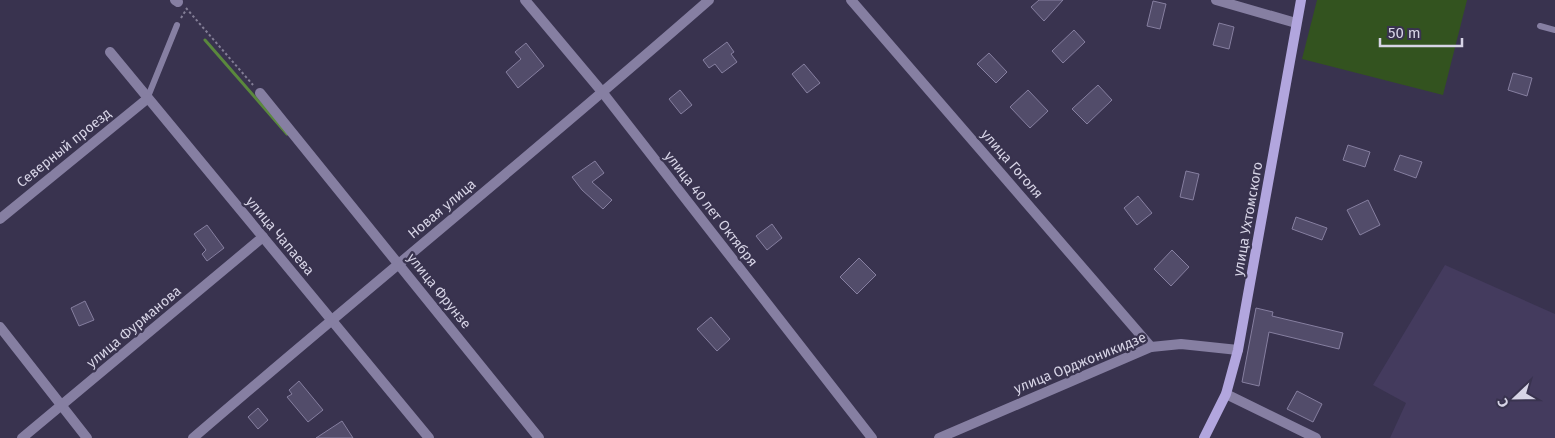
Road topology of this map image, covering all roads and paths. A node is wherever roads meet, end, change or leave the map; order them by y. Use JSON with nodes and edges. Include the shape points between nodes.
{"nodes":[{"id":1,"x":525,"y":0,"type":"edge"},
{"id":2,"x":709,"y":0,"type":"edge"},
{"id":3,"x":851,"y":0,"type":"edge"},
{"id":4,"x":1216,"y":0,"type":"edge"},
{"id":5,"x":1301,"y":0,"type":"edge"},
{"id":6,"x":176,"y":1,"type":"edge"},
{"id":7,"x":1296,"y":23,"type":"junction"},
{"id":8,"x":177,"y":25,"type":"dead end"},
{"id":9,"x":1540,"y":26,"type":"dead end"},
{"id":10,"x":1555,"y":30,"type":"edge"},
{"id":11,"x":110,"y":52,"type":"dead end"},
{"id":12,"x":260,"y":93,"type":"joint"},
{"id":13,"x":603,"y":93,"type":"junction"},
{"id":14,"x":147,"y":99,"type":"junction"},
{"id":15,"x":0,"y":220,"type":"edge"},
{"id":16,"x":263,"y":237,"type":"junction"},
{"id":17,"x":399,"y":262,"type":"junction"},
{"id":18,"x":331,"y":319,"type":"junction"},
{"id":19,"x":0,"y":327,"type":"edge"},
{"id":20,"x":1152,"y":347,"type":"junction"},
{"id":21,"x":1238,"y":350,"type":"junction"},
{"id":22,"x":1226,"y":394,"type":"junction"},
{"id":23,"x":62,"y":406,"type":"junction"},
{"id":24,"x":22,"y":438,"type":"edge"},
{"id":25,"x":87,"y":438,"type":"edge"},
{"id":26,"x":193,"y":438,"type":"edge"},
{"id":27,"x":429,"y":438,"type":"edge"},
{"id":28,"x":539,"y":438,"type":"edge"},
{"id":29,"x":872,"y":438,"type":"edge"},
{"id":30,"x":939,"y":438,"type":"edge"},
{"id":31,"x":1204,"y":438,"type":"edge"},
{"id":32,"x":1316,"y":438,"type":"edge"}],
"edges":[{"from":1,"to":13,"type":"street","name":"улица 40 лет Октября"},
{"from":2,"to":13,"type":"street","name":"Новая улица"},
{"from":3,"to":20,"type":"street","name":"улица Гоголя"},
{"from":4,"to":7,"type":"street"},
{"from":5,"to":7,"type":"main road","name":"улица Ухтомского"},
{"from":6,"to":12,"type":"path","via":[[197,20]]},
{"from":7,"to":21,"type":"main road","name":"улица Ухтомского"},
{"from":8,"to":14,"type":"lane"},
{"from":9,"to":10,"type":"lane"},
{"from":11,"to":14,"type":"street","name":"улица Чапаева"},
{"from":12,"to":17,"type":"street","name":"улица Фрунзе"},
{"from":13,"to":17,"type":"street","name":"Новая улица"},
{"from":13,"to":29,"type":"street","name":"улица 40 лет Октября"},
{"from":14,"to":15,"type":"street","name":"Северный проезд"},
{"from":14,"to":16,"type":"street","name":"улица Чапаева"},
{"from":16,"to":18,"type":"street","name":"улица Чапаева"},
{"from":16,"to":23,"type":"street","name":"улица Фурманова"},
{"from":17,"to":18,"type":"street","name":"Новая улица"},
{"from":17,"to":28,"type":"street","name":"улица Фрунзе"},
{"from":18,"to":26,"type":"street","name":"Новая улица"},
{"from":18,"to":27,"type":"street","name":"улица Чапаева"},
{"from":19,"to":23,"type":"street"},
{"from":20,"to":21,"type":"street","name":"улица Орджоникидзе","via":[[1181,344]]},
{"from":20,"to":30,"type":"street","name":"улица Орджоникидзе"},
{"from":21,"to":22,"type":"main road","name":"улица Ухтомского"},
{"from":22,"to":31,"type":"main road","name":"улица Ухтомского"},
{"from":22,"to":32,"type":"street"},
{"from":23,"to":24,"type":"street","name":"улица Фурманова"},
{"from":23,"to":25,"type":"street"}]}
